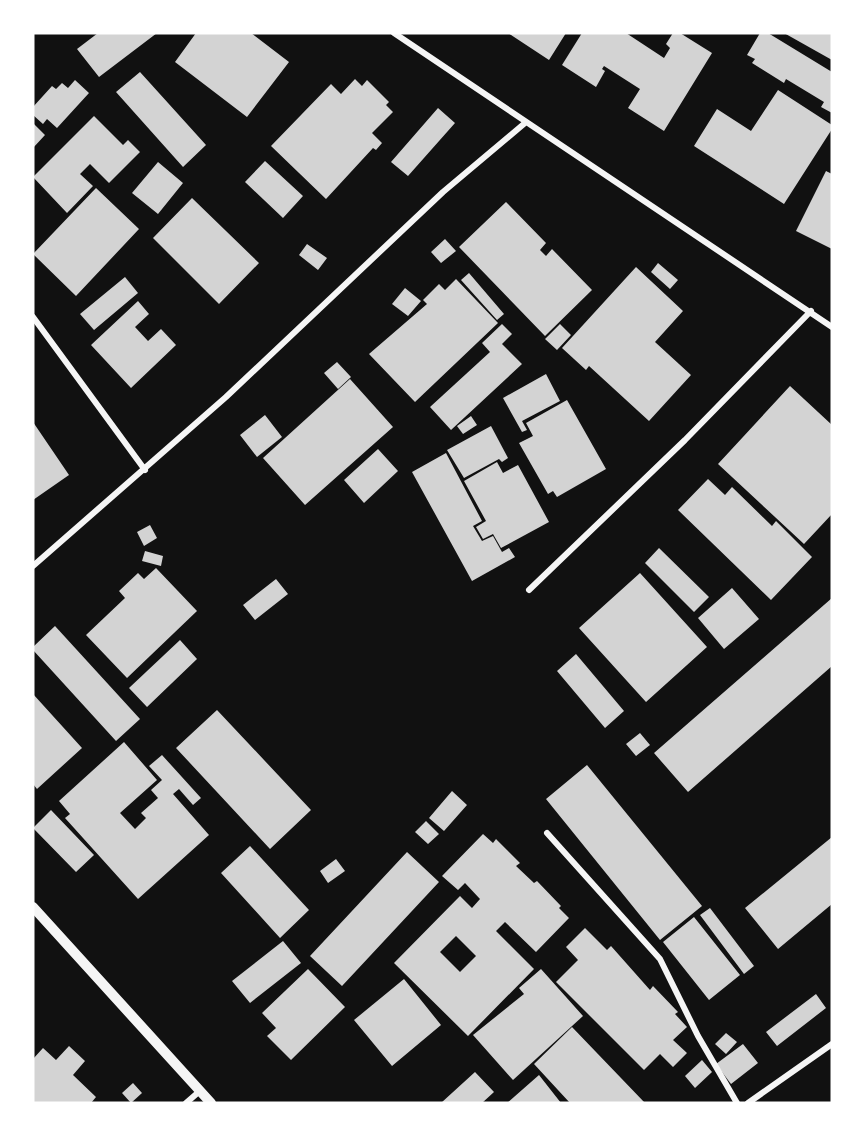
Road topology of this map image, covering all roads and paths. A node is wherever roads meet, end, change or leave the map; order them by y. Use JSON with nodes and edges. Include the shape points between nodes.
{"nodes":[{"id":1,"x":394,"y":33,"type":"edge"},
{"id":2,"x":525,"y":123,"type":"junction"},
{"id":3,"x":811,"y":311,"type":"junction"},
{"id":4,"x":33,"y":317,"type":"edge"},
{"id":5,"x":832,"y":327,"type":"edge"},
{"id":6,"x":145,"y":470,"type":"junction"},
{"id":7,"x":33,"y":566,"type":"edge"},
{"id":8,"x":530,"y":590,"type":"dead end"},
{"id":9,"x":547,"y":833,"type":"dead end"},
{"id":10,"x":33,"y":907,"type":"edge"},
{"id":11,"x":832,"y":1044,"type":"edge"},
{"id":12,"x":201,"y":1090,"type":"junction"},
{"id":13,"x":186,"y":1103,"type":"edge"},
{"id":14,"x":212,"y":1103,"type":"edge"},
{"id":15,"x":737,"y":1103,"type":"edge"},
{"id":16,"x":748,"y":1103,"type":"edge"}],
"edges":[{"from":1,"to":2,"type":"street"},
{"from":2,"to":3,"type":"street"},
{"from":2,"to":6,"type":"street","via":[[443,192]]},
{"from":3,"to":5,"type":"street"},
{"from":3,"to":8,"type":"street"},
{"from":4,"to":6,"type":"street"},
{"from":6,"to":7,"type":"street"},
{"from":9,"to":15,"type":"street","via":[[660,959]]},
{"from":10,"to":12,"type":"street"},
{"from":11,"to":16,"type":"street"},
{"from":12,"to":13,"type":"street"},
{"from":12,"to":14,"type":"street"}]}
